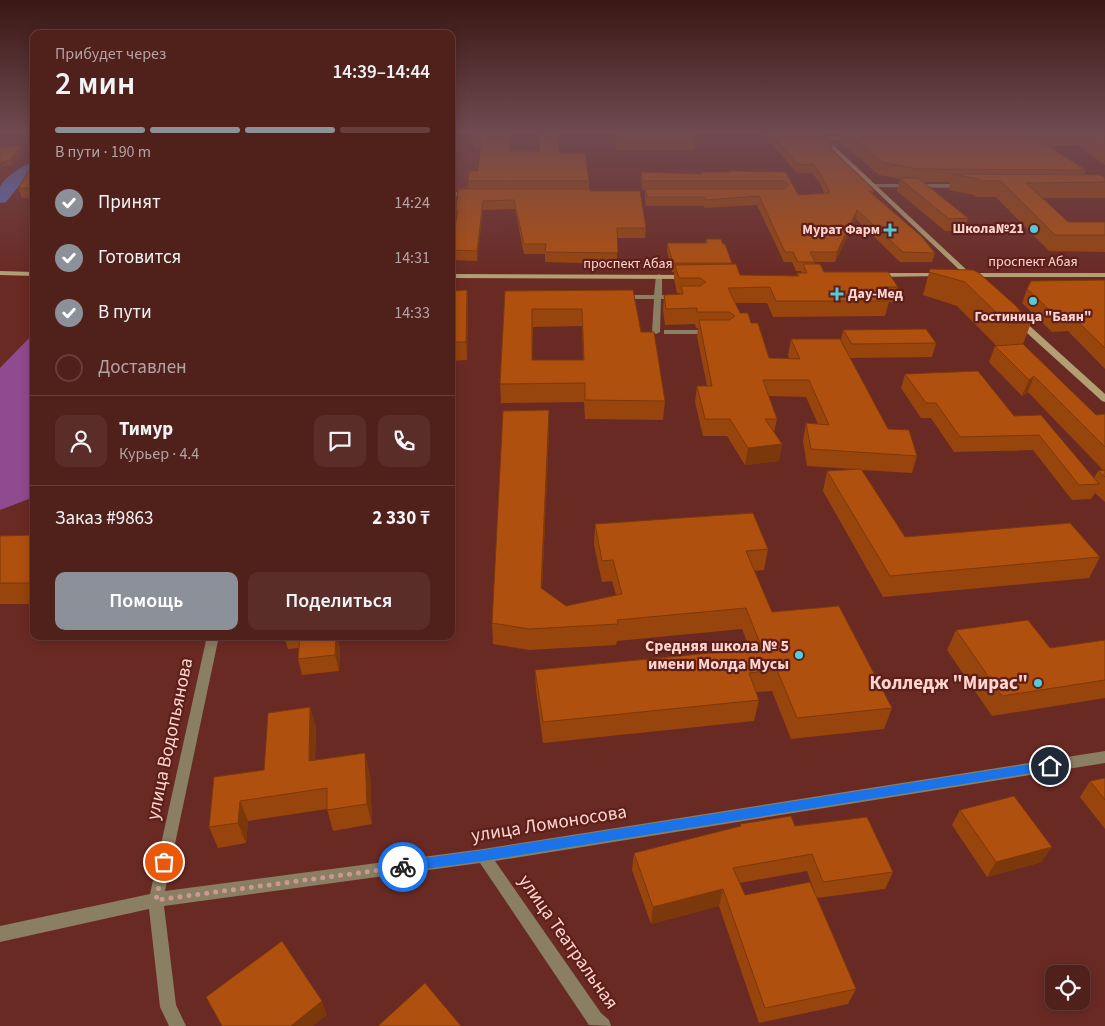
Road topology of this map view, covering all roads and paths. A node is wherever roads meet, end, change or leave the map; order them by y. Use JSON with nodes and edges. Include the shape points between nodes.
{"nodes":[{"id":1,"x":867,"y":179,"type":"edge"},
{"id":2,"x":874,"y":185,"type":"junction"},
{"id":3,"x":970,"y":186,"type":"edge"},
{"id":4,"x":455,"y":194,"type":"edge"},
{"id":5,"x":480,"y":194,"type":"edge"},
{"id":6,"x":0,"y":273,"type":"edge"},
{"id":7,"x":30,"y":274,"type":"edge"},
{"id":8,"x":967,"y":274,"type":"junction"},
{"id":9,"x":951,"y":275,"type":"edge"},
{"id":10,"x":959,"y":275,"type":"edge"},
{"id":11,"x":1105,"y":275,"type":"edge"},
{"id":12,"x":455,"y":276,"type":"edge"},
{"id":13,"x":659,"y":276,"type":"junction"},
{"id":14,"x":867,"y":276,"type":"edge"},
{"id":15,"x":696,"y":277,"type":"edge"},
{"id":16,"x":974,"y":281,"type":"edge"},
{"id":17,"x":608,"y":297,"type":"edge"},
{"id":18,"x":682,"y":297,"type":"edge"},
{"id":19,"x":657,"y":298,"type":"junction"},
{"id":20,"x":1011,"y":314,"type":"edge"},
{"id":21,"x":656,"y":332,"type":"edge"},
{"id":22,"x":667,"y":332,"type":"dead end"},
{"id":23,"x":717,"y":332,"type":"edge"},
{"id":24,"x":1105,"y":399,"type":"edge"},
{"id":25,"x":212,"y":640,"type":"edge"},
{"id":26,"x":1105,"y":757,"type":"edge"},
{"id":27,"x":483,"y":856,"type":"junction"},
{"id":28,"x":156,"y":900,"type":"junction"},
{"id":29,"x":0,"y":934,"type":"edge"},
{"id":30,"x":178,"y":1026,"type":"edge"},
{"id":31,"x":603,"y":1026,"type":"edge"}],
"edges":[{"from":1,"to":2,"type":"main road"},
{"from":2,"to":3,"type":"street"},
{"from":2,"to":8,"type":"main road"},
{"from":4,"to":5,"type":"street"},
{"from":6,"to":7,"type":"main road"},
{"from":8,"to":10,"type":"main road","name":"проспект Абая"},
{"from":8,"to":11,"type":"main road","name":"проспект Абая"},
{"from":8,"to":16,"type":"main road"},
{"from":9,"to":14,"type":"main road"},
{"from":12,"to":13,"type":"main road","name":"проспект Абая"},
{"from":13,"to":15,"type":"main road","name":"проспект Абая"},
{"from":13,"to":19,"type":"street"},
{"from":17,"to":19,"type":"street"},
{"from":18,"to":19,"type":"street"},
{"from":19,"to":21,"type":"street"},
{"from":20,"to":24,"type":"main road"},
{"from":22,"to":23,"type":"street"},
{"from":25,"to":28,"type":"street","name":"улица Водопьянова"},
{"from":26,"to":27,"type":"street","name":"улица Ломоносова"},
{"from":27,"to":28,"type":"street","name":"улица Ломоносова"},
{"from":27,"to":31,"type":"street","name":"улица Театральная"},
{"from":28,"to":29,"type":"street","name":"улица Ломоносова"},
{"from":28,"to":30,"type":"street","name":"улица Водопьянова","via":[[168,1007]]}]}
